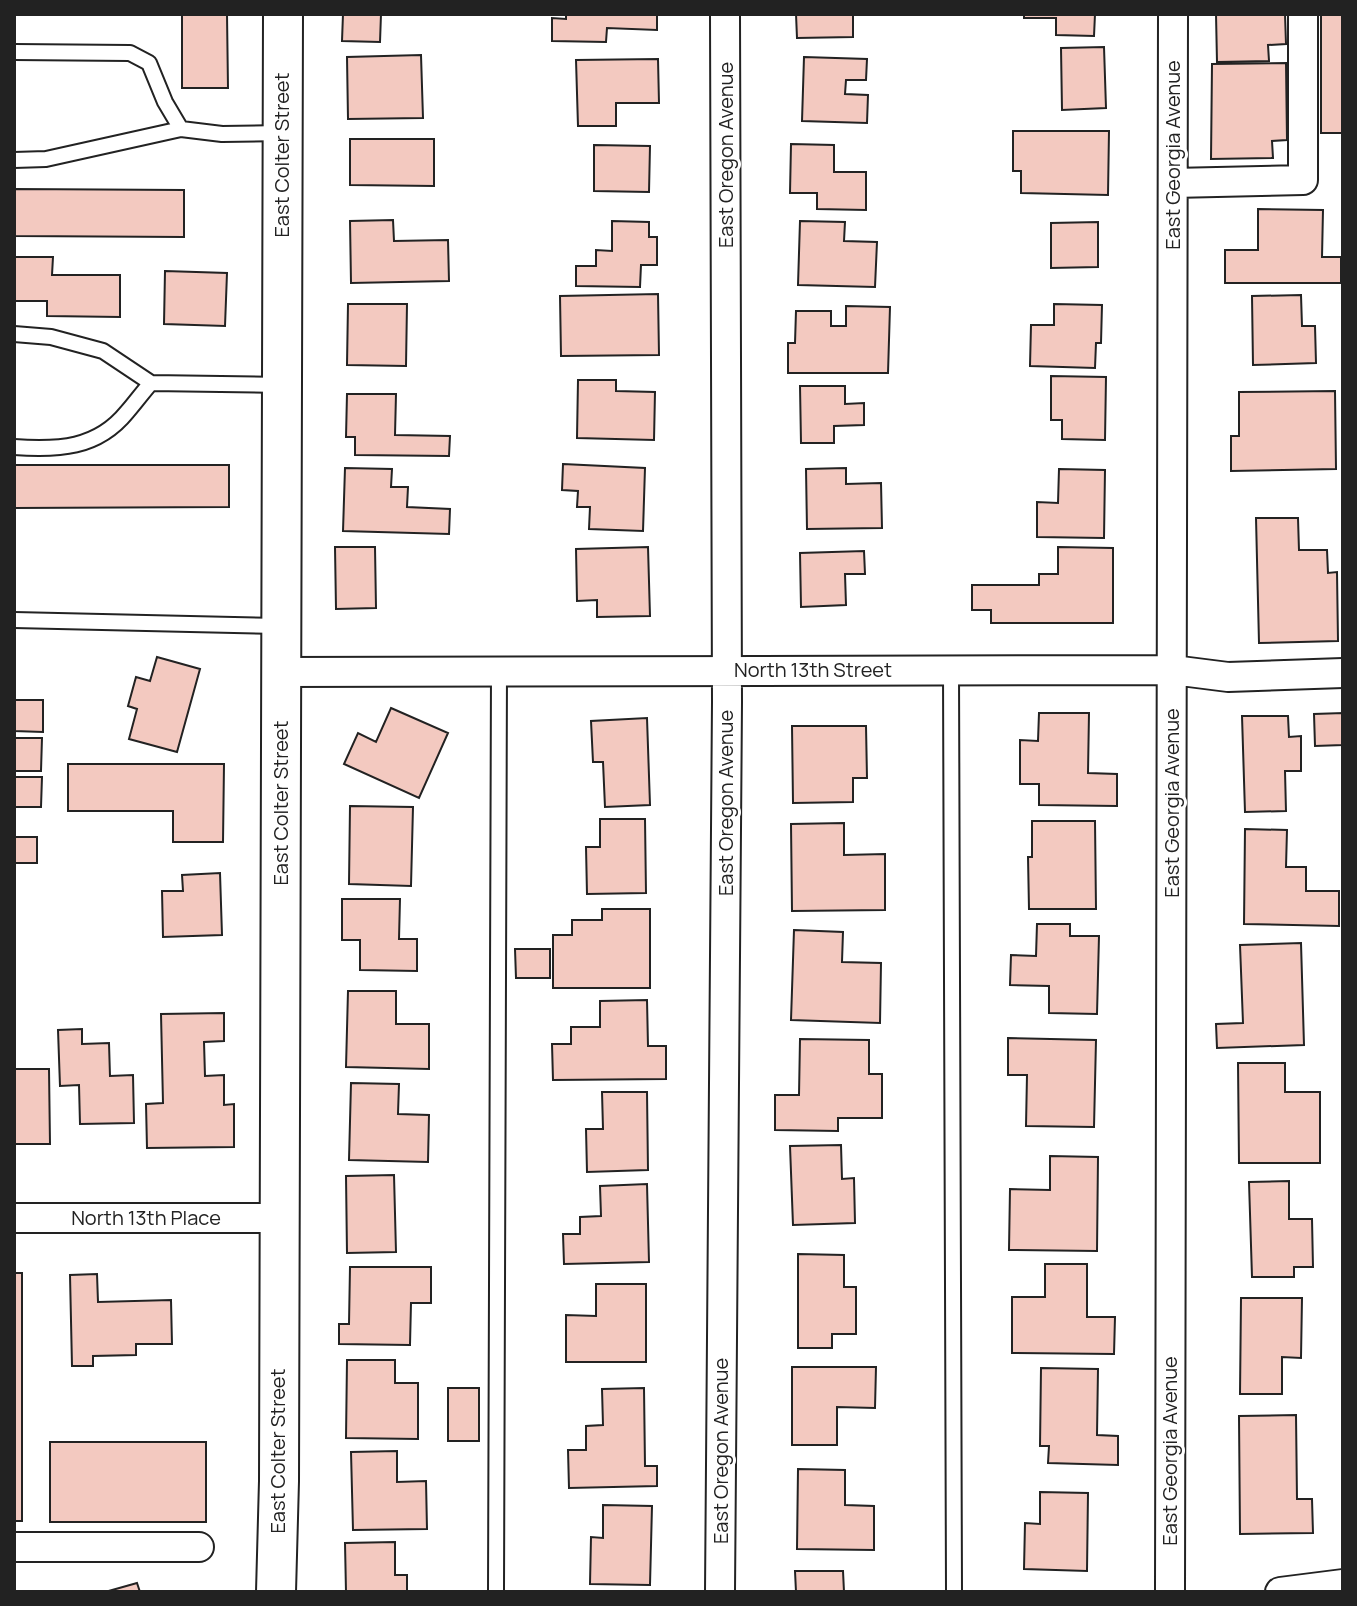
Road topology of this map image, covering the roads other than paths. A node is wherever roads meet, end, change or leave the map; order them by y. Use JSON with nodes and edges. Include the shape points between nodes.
{"nodes":[{"id":1,"x":283,"y":14,"type":"edge"},
{"id":2,"x":725,"y":14,"type":"edge"},
{"id":3,"x":1173,"y":14,"type":"edge"},
{"id":4,"x":1303,"y":14,"type":"edge"},
{"id":5,"x":14,"y":52,"type":"edge"},
{"id":6,"x":181,"y":129,"type":"junction"},
{"id":7,"x":283,"y":133,"type":"junction"},
{"id":8,"x":14,"y":160,"type":"edge"},
{"id":9,"x":1173,"y":183,"type":"junction"},
{"id":10,"x":14,"y":334,"type":"edge"},
{"id":11,"x":151,"y":383,"type":"junction"},
{"id":12,"x":282,"y":385,"type":"junction"},
{"id":13,"x":14,"y":447,"type":"edge"},
{"id":14,"x":14,"y":620,"type":"edge"},
{"id":15,"x":282,"y":626,"type":"junction"},
{"id":16,"x":727,"y":670,"type":"junction"},
{"id":17,"x":951,"y":670,"type":"junction"},
{"id":18,"x":1173,"y":670,"type":"junction"},
{"id":19,"x":499,"y":671,"type":"junction"},
{"id":20,"x":282,"y":672,"type":"junction"},
{"id":21,"x":1343,"y":673,"type":"edge"},
{"id":22,"x":14,"y":1218,"type":"edge"},
{"id":23,"x":278,"y":1218,"type":"junction"},
{"id":24,"x":14,"y":1547,"type":"edge"},
{"id":25,"x":199,"y":1547,"type":"dead end"},
{"id":26,"x":1343,"y":1584,"type":"edge"},
{"id":27,"x":269,"y":1589,"type":"edge"},
{"id":28,"x":496,"y":1592,"type":"edge"},
{"id":29,"x":720,"y":1592,"type":"edge"},
{"id":30,"x":954,"y":1592,"type":"edge"},
{"id":31,"x":1170,"y":1592,"type":"edge"},
{"id":32,"x":1280,"y":1592,"type":"edge"}],
"edges":[{"from":1,"to":7,"type":"street","name":"East Colter Street"},
{"from":2,"to":16,"type":"street","name":"East Oregon Avenue"},
{"from":3,"to":9,"type":"street","name":"East Georgia Avenue"},
{"from":4,"to":9,"type":"street","via":[[1303,180]]},
{"from":5,"to":6,"type":"lane","via":[[130,53],[149,63]]},
{"from":6,"to":7,"type":"lane"},
{"from":6,"to":8,"type":"lane","via":[[46,159]]},
{"from":7,"to":12,"type":"street","name":"East Colter Street"},
{"from":9,"to":18,"type":"street","name":"East Georgia Avenue"},
{"from":10,"to":11,"type":"lane","via":[[103,351]]},
{"from":11,"to":12,"type":"lane"},
{"from":11,"to":13,"type":"lane","via":[[99,437],[67,448]]},
{"from":12,"to":15,"type":"street","name":"East Colter Street"},
{"from":14,"to":15,"type":"lane"},
{"from":15,"to":20,"type":"street","name":"East Colter Street"},
{"from":16,"to":17,"type":"street","name":"North 13th Street"},
{"from":16,"to":19,"type":"street","name":"North 13th Street"},
{"from":16,"to":29,"type":"street","name":"East Oregon Avenue"},
{"from":17,"to":18,"type":"street","name":"North 13th Street"},
{"from":17,"to":30,"type":"lane"},
{"from":18,"to":21,"type":"street","name":"North 13th Street","via":[[1228,677]]},
{"from":18,"to":31,"type":"street","name":"East Georgia Avenue"},
{"from":19,"to":20,"type":"street","name":"North 13th Street"},
{"from":19,"to":28,"type":"lane"},
{"from":20,"to":23,"type":"street","name":"East Colter Street"},
{"from":22,"to":23,"type":"street","name":"North 13th Place"},
{"from":23,"to":27,"type":"street","name":"East Colter Street","via":[[279,1481]]},
{"from":24,"to":25,"type":"street"},
{"from":26,"to":32,"type":"street"}]}
